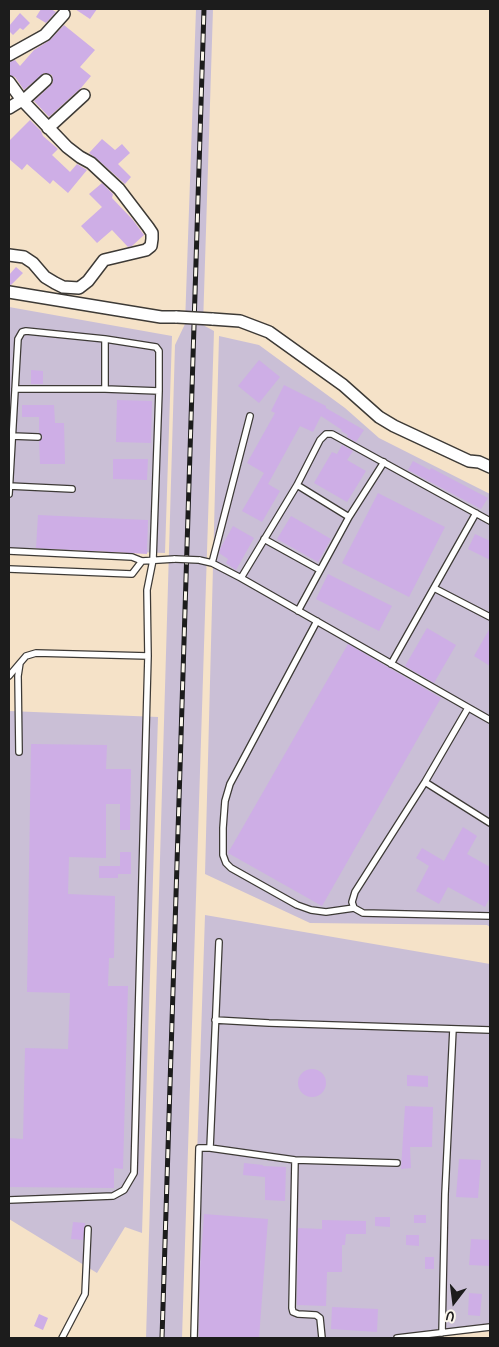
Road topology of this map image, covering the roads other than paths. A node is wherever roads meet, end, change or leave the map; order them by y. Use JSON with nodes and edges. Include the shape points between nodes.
{"nodes":[{"id":1,"x":64,"y":14,"type":"dead end"},
{"id":2,"x":9,"y":55,"type":"edge"},
{"id":3,"x":46,"y":80,"type":"dead end"},
{"id":4,"x":9,"y":82,"type":"edge"},
{"id":5,"x":84,"y":95,"type":"dead end"},
{"id":6,"x":23,"y":100,"type":"junction"},
{"id":7,"x":9,"y":108,"type":"edge"},
{"id":8,"x":48,"y":128,"type":"junction"},
{"id":9,"x":9,"y":255,"type":"edge"},
{"id":10,"x":9,"y":292,"type":"edge"},
{"id":11,"x":105,"y":339,"type":"junction"},
{"id":12,"x":15,"y":389,"type":"junction"},
{"id":13,"x":105,"y":389,"type":"junction"},
{"id":14,"x":159,"y":391,"type":"junction"},
{"id":15,"x":250,"y":416,"type":"dead end"},
{"id":16,"x":12,"y":436,"type":"junction"},
{"id":17,"x":38,"y":437,"type":"dead end"},
{"id":18,"x":469,"y":461,"type":"junction"},
{"id":19,"x":384,"y":462,"type":"junction"},
{"id":20,"x":490,"y":467,"type":"edge"},
{"id":21,"x":490,"y":476,"type":"edge"},
{"id":22,"x":297,"y":485,"type":"junction"},
{"id":23,"x":9,"y":486,"type":"edge"},
{"id":24,"x":72,"y":489,"type":"dead end"},
{"id":25,"x":9,"y":494,"type":"edge"},
{"id":26,"x":476,"y":513,"type":"junction"},
{"id":27,"x":349,"y":517,"type":"junction"},
{"id":28,"x":490,"y":521,"type":"edge"},
{"id":29,"x":264,"y":539,"type":"junction"},
{"id":30,"x":9,"y":551,"type":"edge"},
{"id":31,"x":153,"y":560,"type":"junction"},
{"id":32,"x":142,"y":561,"type":"junction"},
{"id":33,"x":212,"y":563,"type":"junction"},
{"id":34,"x":9,"y":569,"type":"edge"},
{"id":35,"x":320,"y":570,"type":"junction"},
{"id":36,"x":240,"y":578,"type":"junction"},
{"id":37,"x":434,"y":588,"type":"junction"},
{"id":38,"x":298,"y":611,"type":"junction"},
{"id":39,"x":490,"y":617,"type":"edge"},
{"id":40,"x":317,"y":622,"type":"junction"},
{"id":41,"x":148,"y":656,"type":"junction"},
{"id":42,"x":20,"y":663,"type":"junction"},
{"id":43,"x":391,"y":664,"type":"junction"},
{"id":44,"x":9,"y":676,"type":"edge"},
{"id":45,"x":468,"y":708,"type":"junction"},
{"id":46,"x":490,"y":720,"type":"edge"},
{"id":47,"x":19,"y":752,"type":"dead end"},
{"id":48,"x":425,"y":782,"type":"junction"},
{"id":49,"x":490,"y":823,"type":"edge"},
{"id":50,"x":354,"y":908,"type":"junction"},
{"id":51,"x":490,"y":916,"type":"edge"},
{"id":52,"x":219,"y":942,"type":"dead end"},
{"id":53,"x":215,"y":1020,"type":"junction"},
{"id":54,"x":453,"y":1029,"type":"junction"},
{"id":55,"x":490,"y":1030,"type":"edge"},
{"id":56,"x":210,"y":1148,"type":"junction"},
{"id":57,"x":295,"y":1160,"type":"junction"},
{"id":58,"x":397,"y":1163,"type":"dead end"},
{"id":59,"x":9,"y":1200,"type":"edge"},
{"id":60,"x":88,"y":1229,"type":"dead end"},
{"id":61,"x":490,"y":1328,"type":"edge"},
{"id":62,"x":442,"y":1333,"type":"junction"},
{"id":63,"x":62,"y":1338,"type":"edge"},
{"id":64,"x":194,"y":1338,"type":"edge"},
{"id":65,"x":322,"y":1338,"type":"edge"},
{"id":66,"x":397,"y":1338,"type":"edge"}],
"edges":[{"from":1,"to":2,"type":"street","via":[[44,35]]},
{"from":3,"to":6,"type":"street"},
{"from":4,"to":6,"type":"street"},
{"from":5,"to":8,"type":"street"},
{"from":6,"to":7,"type":"street"},
{"from":6,"to":8,"type":"street"},
{"from":8,"to":9,"type":"street","via":[[119,189],[152,233],[151,246],[140,252],[104,260],[79,288],[55,283],[33,263]]},
{"from":10,"to":18,"type":"street","bridge":true,"via":[[161,317],[240,321],[269,332],[344,385],[379,417]]},
{"from":11,"to":12,"type":"lane","via":[[22,332],[18,339]]},
{"from":11,"to":13,"type":"lane"},
{"from":11,"to":14,"type":"lane","via":[[156,347],[159,351]]},
{"from":12,"to":13,"type":"lane"},
{"from":12,"to":16,"type":"lane"},
{"from":13,"to":14,"type":"lane"},
{"from":14,"to":31,"type":"lane"},
{"from":15,"to":33,"type":"lane"},
{"from":16,"to":17,"type":"lane"},
{"from":16,"to":23,"type":"lane"},
{"from":18,"to":20,"type":"street"},
{"from":18,"to":21,"type":"street"},
{"from":19,"to":22,"type":"lane","via":[[332,434],[326,434]]},
{"from":19,"to":26,"type":"lane"},
{"from":19,"to":27,"type":"lane"},
{"from":22,"to":27,"type":"lane"},
{"from":22,"to":29,"type":"lane"},
{"from":23,"to":24,"type":"lane"},
{"from":23,"to":25,"type":"lane"},
{"from":26,"to":28,"type":"lane"},
{"from":26,"to":37,"type":"lane"},
{"from":27,"to":35,"type":"lane"},
{"from":29,"to":35,"type":"lane"},
{"from":29,"to":36,"type":"lane"},
{"from":30,"to":32,"type":"lane","via":[[132,557]]},
{"from":31,"to":32,"type":"lane"},
{"from":31,"to":33,"type":"lane","bridge":true},
{"from":31,"to":41,"type":"lane","via":[[147,590]]},
{"from":32,"to":34,"type":"lane","via":[[132,574]]},
{"from":33,"to":36,"type":"lane"},
{"from":35,"to":38,"type":"lane"},
{"from":36,"to":38,"type":"lane"},
{"from":37,"to":39,"type":"lane"},
{"from":37,"to":43,"type":"lane"},
{"from":38,"to":40,"type":"lane"},
{"from":40,"to":43,"type":"lane"},
{"from":40,"to":50,"type":"lane","via":[[230,784],[225,801],[223,854],[231,868],[297,905],[326,912]]},
{"from":41,"to":42,"type":"lane","via":[[36,653],[26,656]]},
{"from":41,"to":59,"type":"lane","via":[[134,1173],[124,1190],[113,1196]]},
{"from":42,"to":44,"type":"lane"},
{"from":42,"to":47,"type":"lane"},
{"from":43,"to":45,"type":"lane"},
{"from":45,"to":46,"type":"lane"},
{"from":45,"to":48,"type":"lane"},
{"from":48,"to":49,"type":"lane"},
{"from":48,"to":50,"type":"lane","via":[[355,892]]},
{"from":50,"to":51,"type":"lane","via":[[363,913]]},
{"from":52,"to":53,"type":"lane"},
{"from":53,"to":54,"type":"lane"},
{"from":53,"to":56,"type":"lane"},
{"from":54,"to":55,"type":"lane"},
{"from":54,"to":62,"type":"lane"},
{"from":56,"to":57,"type":"lane"},
{"from":56,"to":64,"type":"lane","via":[[199,1148]]},
{"from":57,"to":58,"type":"lane"},
{"from":57,"to":65,"type":"lane","via":[[292,1308],[298,1314],[320,1318]]},
{"from":60,"to":63,"type":"lane","via":[[85,1294]]},
{"from":61,"to":62,"type":"lane"},
{"from":62,"to":66,"type":"lane"}]}
